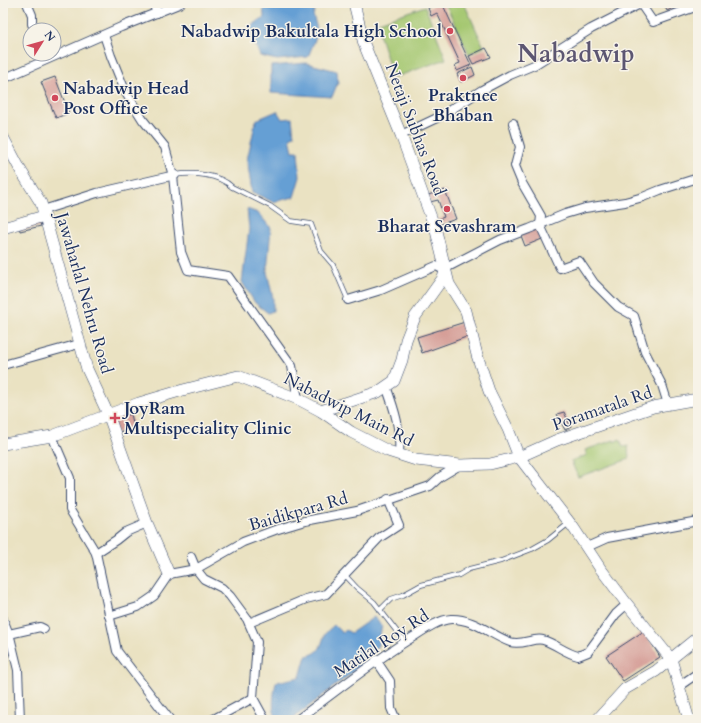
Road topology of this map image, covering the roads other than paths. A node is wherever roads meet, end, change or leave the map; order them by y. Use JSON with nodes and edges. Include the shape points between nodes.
{"nodes":[{"id":1,"x":27,"y":3,"type":"edge"},
{"id":2,"x":153,"y":3,"type":"edge"},
{"id":3,"x":182,"y":3,"type":"edge"},
{"id":4,"x":354,"y":3,"type":"edge"},
{"id":5,"x":640,"y":3,"type":"edge"},
{"id":6,"x":698,"y":6,"type":"edge"},
{"id":7,"x":157,"y":13,"type":"junction"},
{"id":8,"x":32,"y":22,"type":"edge"},
{"id":9,"x":104,"y":35,"type":"junction"},
{"id":10,"x":62,"y":51,"type":"edge"},
{"id":11,"x":37,"y":62,"type":"edge"},
{"id":12,"x":3,"y":79,"type":"edge"},
{"id":13,"x":513,"y":123,"type":"dead end"},
{"id":14,"x":401,"y":136,"type":"junction"},
{"id":15,"x":3,"y":137,"type":"edge"},
{"id":16,"x":174,"y":175,"type":"junction"},
{"id":17,"x":698,"y":178,"type":"edge"},
{"id":18,"x":44,"y":213,"type":"junction"},
{"id":19,"x":541,"y":222,"type":"junction"},
{"id":20,"x":3,"y":228,"type":"edge"},
{"id":21,"x":444,"y":269,"type":"junction"},
{"id":22,"x":348,"y":300,"type":"joint"},
{"id":23,"x":79,"y":344,"type":"junction"},
{"id":24,"x":3,"y":365,"type":"edge"},
{"id":25,"x":386,"y":386,"type":"junction"},
{"id":26,"x":298,"y":399,"type":"junction"},
{"id":27,"x":698,"y":399,"type":"edge"},
{"id":28,"x":668,"y":404,"type":"junction"},
{"id":29,"x":321,"y":411,"type":"junction"},
{"id":30,"x":108,"y":414,"type":"junction"},
{"id":31,"x":52,"y":436,"type":"junction"},
{"id":32,"x":3,"y":444,"type":"edge"},
{"id":33,"x":399,"y":455,"type":"junction"},
{"id":34,"x":519,"y":457,"type":"junction"},
{"id":35,"x":460,"y":465,"type":"junction"},
{"id":36,"x":388,"y":499,"type":"junction"},
{"id":37,"x":698,"y":521,"type":"edge"},
{"id":38,"x":147,"y":523,"type":"junction"},
{"id":39,"x":569,"y":523,"type":"junction"},
{"id":40,"x":587,"y":548,"type":"junction"},
{"id":41,"x":96,"y":552,"type":"junction"},
{"id":42,"x":191,"y":557,"type":"dead end"},
{"id":43,"x":196,"y":569,"type":"junction"},
{"id":44,"x":169,"y":574,"type":"junction"},
{"id":45,"x":344,"y":574,"type":"junction"},
{"id":46,"x":627,"y":604,"type":"junction"},
{"id":47,"x":380,"y":610,"type":"junction"},
{"id":48,"x":109,"y":616,"type":"junction"},
{"id":49,"x":3,"y":619,"type":"edge"},
{"id":50,"x":249,"y":624,"type":"junction"},
{"id":51,"x":44,"y":629,"type":"dead end"},
{"id":52,"x":9,"y":634,"type":"junction"},
{"id":53,"x":698,"y":637,"type":"edge"},
{"id":54,"x":405,"y":642,"type":"junction"},
{"id":55,"x":671,"y":659,"type":"junction"},
{"id":56,"x":376,"y":660,"type":"junction"},
{"id":57,"x":698,"y":673,"type":"edge"},
{"id":58,"x":679,"y":686,"type":"junction"},
{"id":59,"x":253,"y":698,"type":"junction"},
{"id":60,"x":20,"y":720,"type":"edge"},
{"id":61,"x":170,"y":720,"type":"edge"},
{"id":62,"x":212,"y":720,"type":"edge"},
{"id":63,"x":265,"y":720,"type":"edge"},
{"id":64,"x":297,"y":720,"type":"edge"},
{"id":65,"x":396,"y":720,"type":"edge"},
{"id":66,"x":597,"y":720,"type":"edge"},
{"id":67,"x":689,"y":720,"type":"edge"}],
"edges":[{"from":1,"to":8,"type":"street"},
{"from":2,"to":7,"type":"street"},
{"from":3,"to":7,"type":"street"},
{"from":4,"to":14,"type":"main road","name":"Netaji Subhas Road","via":[[364,44]]},
{"from":5,"to":6,"type":"street","via":[[653,22]]},
{"from":5,"to":14,"type":"street","via":[[591,29],[534,65],[510,75]]},
{"from":7,"to":9,"type":"street"},
{"from":9,"to":10,"type":"street"},
{"from":9,"to":16,"type":"street","via":[[126,93],[143,120],[166,147]]},
{"from":11,"to":12,"type":"street"},
{"from":13,"to":19,"type":"street","via":[[520,147],[515,166],[541,216]]},
{"from":14,"to":21,"type":"main road","name":"Netaji Subhas Road","via":[[436,231]]},
{"from":15,"to":18,"type":"main road","name":"Jawaharlal Nehru Road","via":[[41,203]]},
{"from":16,"to":18,"type":"street","via":[[97,193]]},
{"from":16,"to":22,"type":"lane","via":[[192,173],[217,178],[270,206],[291,221],[311,224],[321,250],[332,266]]},
{"from":16,"to":26,"type":"street","via":[[181,252],[188,270],[228,276],[292,366]]},
{"from":17,"to":19,"type":"street","via":[[643,197],[585,208]]},
{"from":18,"to":20,"type":"main road"},
{"from":18,"to":23,"type":"main road","name":"Jawaharlal Nehru Road"},
{"from":19,"to":21,"type":"street"},
{"from":19,"to":28,"type":"street","via":[[560,268],[579,261],[594,282],[618,307],[634,316],[645,352],[662,385]]},
{"from":21,"to":22,"type":"street","via":[[436,266],[381,290]]},
{"from":21,"to":25,"type":"main road","via":[[443,278],[415,317],[394,381]]},
{"from":21,"to":34,"type":"main road","name":"Netaji Subhas Road","via":[[449,284],[466,310],[489,391]]},
{"from":23,"to":24,"type":"street"},
{"from":23,"to":30,"type":"main road","name":"Jawaharlal Nehru Road","via":[[87,369]]},
{"from":25,"to":29,"type":"main road","via":[[378,392]]},
{"from":25,"to":33,"type":"street","via":[[398,421]]},
{"from":26,"to":29,"type":"main road","name":"Nabadwip Main Rd"},
{"from":26,"to":30,"type":"main road","name":"Nabadwip Main Rd","via":[[238,376]]},
{"from":27,"to":28,"type":"main road","name":"Poramatala Rd"},
{"from":28,"to":34,"type":"main road","name":"Poramatala Rd","via":[[558,440]]},
{"from":29,"to":33,"type":"main road","name":"Nabadwip Main Rd","via":[[351,432]]},
{"from":30,"to":31,"type":"main road","name":"Nabadwip Main Rd"},
{"from":30,"to":38,"type":"main road","name":"Jawaharlal Nehru Road"},
{"from":31,"to":32,"type":"main road","name":"Nabadwip Main Rd"},
{"from":31,"to":41,"type":"street","via":[[70,478],[70,510]]},
{"from":33,"to":35,"type":"main road","name":"Nabadwip Main Rd","via":[[416,460]]},
{"from":34,"to":35,"type":"main road","name":"Nabadwip Main Rd","via":[[490,464]]},
{"from":34,"to":39,"type":"main road"},
{"from":35,"to":36,"type":"street","name":"Baidikpara Rd","via":[[430,486]]},
{"from":36,"to":43,"type":"street","name":"Baidikpara Rd","via":[[357,511],[304,521],[275,530],[243,542]]},
{"from":36,"to":45,"type":"street","via":[[399,525],[379,538]]},
{"from":37,"to":40,"type":"street","via":[[607,538]]},
{"from":38,"to":41,"type":"street","via":[[126,532]]},
{"from":38,"to":44,"type":"main road","name":"Jawaharlal Nehru Road"},
{"from":39,"to":40,"type":"main road"},
{"from":39,"to":47,"type":"lane","via":[[532,549],[469,569],[459,575],[421,585],[391,599]]},
{"from":40,"to":46,"type":"main road"},
{"from":41,"to":48,"type":"street"},
{"from":42,"to":43,"type":"street"},
{"from":43,"to":44,"type":"street","name":"Baidikpara Rd"},
{"from":43,"to":50,"type":"street","via":[[204,579],[222,588],[230,596]]},
{"from":44,"to":48,"type":"street","via":[[154,596],[138,607]]},
{"from":45,"to":47,"type":"lane"},
{"from":45,"to":50,"type":"street","via":[[326,594],[306,599]]},
{"from":46,"to":54,"type":"street","name":"Matilal Roy Rd","via":[[616,614],[588,652],[578,656],[568,654],[541,639],[523,643],[512,642],[468,621],[451,619],[433,625]]},
{"from":46,"to":55,"type":"main road"},
{"from":47,"to":54,"type":"lane"},
{"from":48,"to":61,"type":"street","via":[[117,652]]},
{"from":49,"to":52,"type":"street"},
{"from":50,"to":59,"type":"street","via":[[257,642]]},
{"from":51,"to":52,"type":"street","via":[[40,627]]},
{"from":52,"to":60,"type":"street","via":[[18,670]]},
{"from":53,"to":55,"type":"main road"},
{"from":54,"to":56,"type":"street","name":"Matilal Roy Rd"},
{"from":55,"to":58,"type":"main road"},
{"from":55,"to":66,"type":"main road","via":[[625,689]]},
{"from":56,"to":64,"type":"street","name":"Matilal Roy Rd"},
{"from":56,"to":65,"type":"street","via":[[390,681],[391,708]]},
{"from":57,"to":58,"type":"street"},
{"from":58,"to":67,"type":"main road"},
{"from":59,"to":62,"type":"street"},
{"from":59,"to":63,"type":"street"}]}
